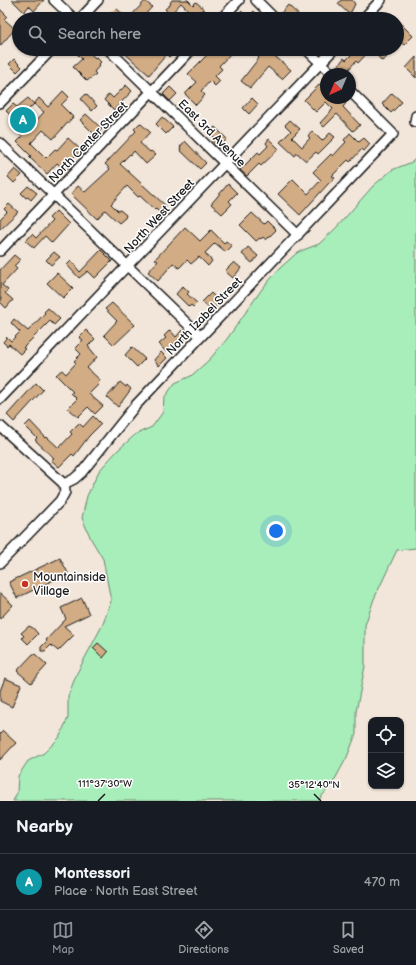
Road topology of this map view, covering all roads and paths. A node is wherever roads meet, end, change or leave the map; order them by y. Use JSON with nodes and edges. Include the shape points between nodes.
{"nodes":[{"id":1,"x":54,"y":0,"type":"edge"},
{"id":2,"x":98,"y":0,"type":"edge"},
{"id":3,"x":239,"y":0,"type":"edge"},
{"id":4,"x":256,"y":0,"type":"edge"},
{"id":5,"x":381,"y":0,"type":"edge"},
{"id":6,"x":67,"y":12,"type":"edge"},
{"id":7,"x":87,"y":12,"type":"edge"},
{"id":8,"x":228,"y":12,"type":"edge"},
{"id":9,"x":268,"y":12,"type":"edge"},
{"id":10,"x":370,"y":12,"type":"edge"},
{"id":11,"x":45,"y":56,"type":"edge"},
{"id":12,"x":115,"y":56,"type":"edge"},
{"id":13,"x":185,"y":56,"type":"edge"},
{"id":14,"x":314,"y":56,"type":"edge"},
{"id":15,"x":328,"y":56,"type":"edge"},
{"id":16,"x":321,"y":63,"type":"junction"},
{"id":17,"x":326,"y":68,"type":"edge"},
{"id":18,"x":152,"y":91,"type":"junction"},
{"id":19,"x":356,"y":97,"type":"edge"},
{"id":20,"x":0,"y":103,"type":"edge"},
{"id":21,"x":0,"y":143,"type":"edge"},
{"id":22,"x":225,"y":163,"type":"junction"},
{"id":23,"x":54,"y":194,"type":"junction"},
{"id":24,"x":298,"y":235,"type":"junction"},
{"id":25,"x":0,"y":251,"type":"edge"},
{"id":26,"x":128,"y":266,"type":"junction"},
{"id":27,"x":200,"y":336,"type":"junction"},
{"id":28,"x":0,"y":399,"type":"edge"},
{"id":29,"x":0,"y":426,"type":"edge"},
{"id":30,"x":64,"y":484,"type":"junction"},
{"id":31,"x":0,"y":563,"type":"edge"}],
"edges":[{"from":1,"to":6,"type":"street"},
{"from":2,"to":7,"type":"street"},
{"from":3,"to":8,"type":"street"},
{"from":4,"to":9,"type":"street"},
{"from":5,"to":10,"type":"street"},
{"from":11,"to":20,"type":"street"},
{"from":12,"to":18,"type":"street","name":"East 3rd Avenue"},
{"from":13,"to":18,"type":"street","name":"North Center Street"},
{"from":14,"to":16,"type":"street"},
{"from":15,"to":16,"type":"street","name":"North West Street"},
{"from":16,"to":17,"type":"street"},
{"from":16,"to":22,"type":"street","name":"North West Street"},
{"from":18,"to":22,"type":"street","name":"East 3rd Avenue"},
{"from":18,"to":23,"type":"street","name":"North Center Street"},
{"from":19,"to":24,"type":"street","name":"North Izabel Street","via":[[393,134]]},
{"from":21,"to":23,"type":"street"},
{"from":22,"to":24,"type":"street","name":"East 3rd Avenue"},
{"from":22,"to":26,"type":"street","name":"North West Street"},
{"from":23,"to":25,"type":"street","name":"North Center Street"},
{"from":23,"to":26,"type":"street"},
{"from":24,"to":27,"type":"street","name":"North Izabel Street"},
{"from":26,"to":27,"type":"street"},
{"from":26,"to":28,"type":"street","name":"North West Street"},
{"from":27,"to":30,"type":"street","name":"North Izabel Street","via":[[135,406],[82,472]]},
{"from":29,"to":30,"type":"street"},
{"from":30,"to":31,"type":"street","via":[[65,492],[60,501]]}]}
